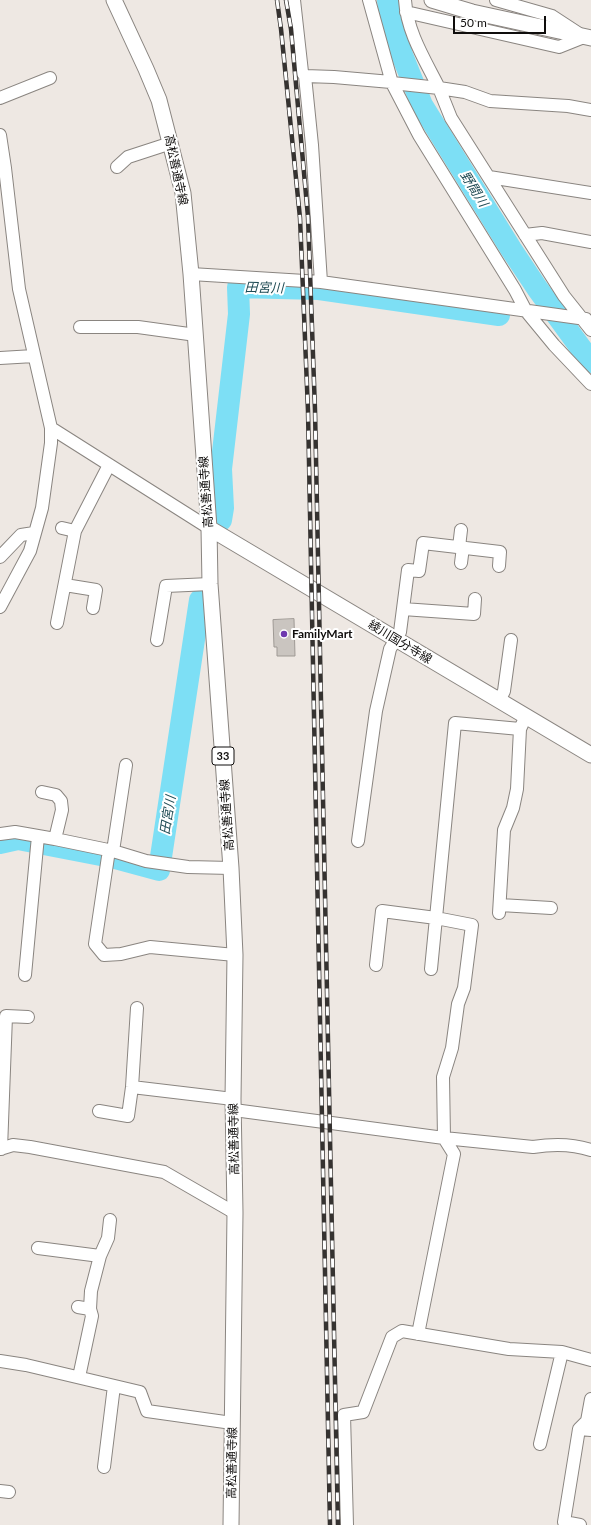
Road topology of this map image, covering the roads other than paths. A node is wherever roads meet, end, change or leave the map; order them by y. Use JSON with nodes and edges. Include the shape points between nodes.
{"nodes":[{"id":1,"x":114,"y":0,"type":"edge"},
{"id":2,"x":294,"y":0,"type":"edge"},
{"id":3,"x":369,"y":0,"type":"edge"},
{"id":4,"x":432,"y":0,"type":"edge"},
{"id":5,"x":496,"y":0,"type":"edge"},
{"id":6,"x":405,"y":6,"type":"edge"},
{"id":7,"x":588,"y":38,"type":"edge"},
{"id":8,"x":305,"y":76,"type":"junction"},
{"id":9,"x":50,"y":78,"type":"dead end"},
{"id":10,"x":393,"y":83,"type":"junction"},
{"id":11,"x":436,"y":88,"type":"junction"},
{"id":12,"x":0,"y":98,"type":"edge"},
{"id":13,"x":591,"y":110,"type":"edge"},
{"id":14,"x":0,"y":135,"type":"edge"},
{"id":15,"x":171,"y":143,"type":"junction"},
{"id":16,"x":117,"y":167,"type":"dead end"},
{"id":17,"x":489,"y":177,"type":"junction"},
{"id":18,"x":591,"y":193,"type":"edge"},
{"id":19,"x":525,"y":235,"type":"junction"},
{"id":20,"x":591,"y":242,"type":"edge"},
{"id":21,"x":192,"y":274,"type":"junction"},
{"id":22,"x":321,"y":282,"type":"junction"},
{"id":23,"x":529,"y":311,"type":"junction"},
{"id":24,"x":583,"y":319,"type":"edge"},
{"id":25,"x":80,"y":327,"type":"dead end"},
{"id":26,"x":591,"y":330,"type":"edge"},
{"id":27,"x":196,"y":335,"type":"junction"},
{"id":28,"x":34,"y":356,"type":"junction"},
{"id":29,"x":0,"y":358,"type":"edge"},
{"id":30,"x":591,"y":384,"type":"edge"},
{"id":31,"x":51,"y":428,"type":"junction"},
{"id":32,"x":109,"y":465,"type":"junction"},
{"id":33,"x":62,"y":528,"type":"dead end"},
{"id":34,"x":209,"y":528,"type":"junction"},
{"id":35,"x":461,"y":530,"type":"dead end"},
{"id":36,"x":75,"y":531,"type":"junction"},
{"id":37,"x":34,"y":534,"type":"junction"},
{"id":38,"x":461,"y":547,"type":"junction"},
{"id":39,"x":0,"y":557,"type":"edge"},
{"id":40,"x":461,"y":563,"type":"dead end"},
{"id":41,"x":499,"y":566,"type":"dead end"},
{"id":42,"x":210,"y":584,"type":"junction"},
{"id":43,"x":65,"y":585,"type":"junction"},
{"id":44,"x":476,"y":599,"type":"dead end"},
{"id":45,"x":0,"y":607,"type":"edge"},
{"id":46,"x":93,"y":608,"type":"dead end"},
{"id":47,"x":403,"y":609,"type":"junction"},
{"id":48,"x":57,"y":623,"type":"dead end"},
{"id":49,"x":396,"y":639,"type":"junction"},
{"id":50,"x":157,"y":640,"type":"dead end"},
{"id":51,"x":511,"y":640,"type":"dead end"},
{"id":52,"x":499,"y":701,"type":"junction"},
{"id":53,"x":523,"y":723,"type":"junction"},
{"id":54,"x":591,"y":755,"type":"edge"},
{"id":55,"x":126,"y":765,"type":"dead end"},
{"id":56,"x":42,"y":792,"type":"dead end"},
{"id":57,"x":0,"y":834,"type":"edge"},
{"id":58,"x":38,"y":836,"type":"junction"},
{"id":59,"x":56,"y":839,"type":"junction"},
{"id":60,"x":358,"y":841,"type":"dead end"},
{"id":61,"x":110,"y":854,"type":"junction"},
{"id":62,"x":231,"y":868,"type":"junction"},
{"id":63,"x":551,"y":908,"type":"dead end"},
{"id":64,"x":436,"y":918,"type":"junction"},
{"id":65,"x":235,"y":955,"type":"junction"},
{"id":66,"x":376,"y":965,"type":"dead end"},
{"id":67,"x":431,"y":969,"type":"dead end"},
{"id":68,"x":25,"y":975,"type":"dead end"},
{"id":69,"x":137,"y":1008,"type":"dead end"},
{"id":70,"x":28,"y":1016,"type":"dead end"},
{"id":71,"x":2,"y":1073,"type":"edge"},
{"id":72,"x":132,"y":1087,"type":"junction"},
{"id":73,"x":234,"y":1104,"type":"junction"},
{"id":74,"x":99,"y":1111,"type":"dead end"},
{"id":75,"x":444,"y":1138,"type":"junction"},
{"id":76,"x":0,"y":1149,"type":"edge"},
{"id":77,"x":591,"y":1150,"type":"edge"},
{"id":78,"x":235,"y":1213,"type":"junction"},
{"id":79,"x":110,"y":1220,"type":"dead end"},
{"id":80,"x":38,"y":1248,"type":"dead end"},
{"id":81,"x":100,"y":1256,"type":"junction"},
{"id":82,"x":418,"y":1334,"type":"junction"},
{"id":83,"x":562,"y":1352,"type":"junction"},
{"id":84,"x":591,"y":1360,"type":"edge"},
{"id":85,"x":0,"y":1361,"type":"edge"},
{"id":86,"x":79,"y":1377,"type":"junction"},
{"id":87,"x":114,"y":1386,"type":"junction"},
{"id":88,"x":591,"y":1399,"type":"edge"},
{"id":89,"x":232,"y":1423,"type":"junction"},
{"id":90,"x":585,"y":1430,"type":"edge"},
{"id":91,"x":540,"y":1444,"type":"dead end"},
{"id":92,"x":104,"y":1467,"type":"dead end"},
{"id":93,"x":231,"y":1525,"type":"edge"},
{"id":94,"x":347,"y":1525,"type":"edge"},
{"id":95,"x":580,"y":1525,"type":"edge"}],
"edges":[{"from":1,"to":15,"type":"main road","name":"高松善通寺線","number":"33","via":[[159,100]]},
{"from":2,"to":8,"type":"street","via":[[302,72]]},
{"from":3,"to":10,"type":"street"},
{"from":4,"to":7,"type":"main road","via":[[472,12]]},
{"from":5,"to":7,"type":"street","via":[[552,16]]},
{"from":6,"to":7,"type":"street","via":[[559,47]]},
{"from":6,"to":11,"type":"street","via":[[413,36]]},
{"from":8,"to":10,"type":"street"},
{"from":8,"to":22,"type":"street"},
{"from":9,"to":12,"type":"street"},
{"from":10,"to":11,"type":"street"},
{"from":10,"to":23,"type":"street","via":[[419,135]]},
{"from":11,"to":13,"type":"street","via":[[465,92],[490,101]]},
{"from":11,"to":17,"type":"street","via":[[451,118]]},
{"from":14,"to":28,"type":"street","via":[[19,289]]},
{"from":15,"to":16,"type":"street","via":[[128,157]]},
{"from":15,"to":21,"type":"main road","name":"高松善通寺線","number":"33","via":[[183,192]]},
{"from":17,"to":18,"type":"street"},
{"from":17,"to":19,"type":"street"},
{"from":19,"to":20,"type":"street","via":[[542,233]]},
{"from":19,"to":24,"type":"street","via":[[564,296]]},
{"from":21,"to":22,"type":"street"},
{"from":21,"to":27,"type":"main road","name":"高松善通寺線","number":"33"},
{"from":22,"to":23,"type":"street"},
{"from":23,"to":24,"type":"street"},
{"from":23,"to":30,"type":"street","via":[[559,350]]},
{"from":24,"to":26,"type":"street"},
{"from":25,"to":27,"type":"street","via":[[138,327]]},
{"from":27,"to":34,"type":"main road","name":"高松善通寺線","number":"33"},
{"from":28,"to":29,"type":"street"},
{"from":28,"to":31,"type":"street"},
{"from":31,"to":32,"type":"street"},
{"from":31,"to":37,"type":"street","via":[[52,443],[42,508]]},
{"from":32,"to":34,"type":"street"},
{"from":32,"to":36,"type":"street"},
{"from":33,"to":36,"type":"street"},
{"from":34,"to":42,"type":"main road","name":"高松善通寺線","number":"33"},
{"from":34,"to":49,"type":"main road","name":"綾川国分寺線"},
{"from":35,"to":38,"type":"street"},
{"from":36,"to":43,"type":"street"},
{"from":37,"to":39,"type":"street","via":[[21,535]]},
{"from":37,"to":45,"type":"street","via":[[30,551]]},
{"from":38,"to":40,"type":"street"},
{"from":38,"to":41,"type":"street","via":[[500,552]]},
{"from":38,"to":47,"type":"street","via":[[423,543],[419,571],[408,570]]},
{"from":42,"to":50,"type":"street","via":[[166,586]]},
{"from":42,"to":62,"type":"main road","name":"高松善通寺線","number":"33"},
{"from":43,"to":46,"type":"street","via":[[96,590]]},
{"from":43,"to":48,"type":"street"},
{"from":44,"to":47,"type":"street","via":[[474,614]]},
{"from":47,"to":49,"type":"street","via":[[400,632]]},
{"from":49,"to":52,"type":"main road","name":"綾川国分寺線"},
{"from":49,"to":60,"type":"street","via":[[390,649],[376,711]]},
{"from":51,"to":52,"type":"street","via":[[504,691]]},
{"from":52,"to":53,"type":"main road","name":"綾川国分寺線"},
{"from":53,"to":54,"type":"main road","name":"綾川国分寺線"},
{"from":53,"to":63,"type":"street","via":[[517,789],[504,830],[499,909]]},
{"from":53,"to":64,"type":"street","via":[[455,723]]},
{"from":55,"to":61,"type":"street"},
{"from":56,"to":59,"type":"street","via":[[56,795],[61,800],[62,810]]},
{"from":57,"to":58,"type":"street","via":[[15,832]]},
{"from":58,"to":59,"type":"street"},
{"from":58,"to":68,"type":"street"},
{"from":59,"to":61,"type":"street"},
{"from":61,"to":62,"type":"street","via":[[161,863]]},
{"from":61,"to":65,"type":"street","via":[[95,944],[104,954],[121,954],[150,948]]},
{"from":62,"to":65,"type":"main road","name":"高松善通寺線","number":"33"},
{"from":64,"to":66,"type":"street","via":[[382,911]]},
{"from":64,"to":67,"type":"street"},
{"from":64,"to":75,"type":"street","via":[[472,925],[464,988],[458,1004],[452,1048],[443,1077]]},
{"from":65,"to":73,"type":"main road","name":"高松善通寺線","number":"33"},
{"from":69,"to":72,"type":"street"},
{"from":70,"to":71,"type":"street","via":[[6,1016]]},
{"from":71,"to":76,"type":"street"},
{"from":72,"to":73,"type":"street"},
{"from":72,"to":74,"type":"street","via":[[128,1116]]},
{"from":73,"to":75,"type":"street"},
{"from":73,"to":78,"type":"main road","name":"高松善通寺線","number":"33"},
{"from":75,"to":77,"type":"street","via":[[533,1147],[580,1147]]},
{"from":75,"to":82,"type":"street","via":[[454,1154]]},
{"from":76,"to":78,"type":"street","via":[[13,1145],[30,1147],[164,1172]]},
{"from":78,"to":89,"type":"main road","name":"高松善通寺線","number":"33"},
{"from":79,"to":81,"type":"street","via":[[108,1238]]},
{"from":80,"to":81,"type":"street"},
{"from":81,"to":86,"type":"street","via":[[84,1308],[92,1316]]},
{"from":82,"to":83,"type":"street","via":[[509,1349]]},
{"from":82,"to":94,"type":"street","via":[[402,1331],[392,1337],[363,1412],[344,1415]]},
{"from":83,"to":84,"type":"street"},
{"from":83,"to":91,"type":"street"},
{"from":85,"to":86,"type":"street"},
{"from":86,"to":87,"type":"street"},
{"from":87,"to":89,"type":"street","via":[[140,1392],[147,1411]]},
{"from":87,"to":92,"type":"street"},
{"from":88,"to":90,"type":"street"},
{"from":89,"to":93,"type":"main road","name":"高松善通寺線","number":"33"},
{"from":90,"to":95,"type":"street","via":[[564,1522]]}]}
